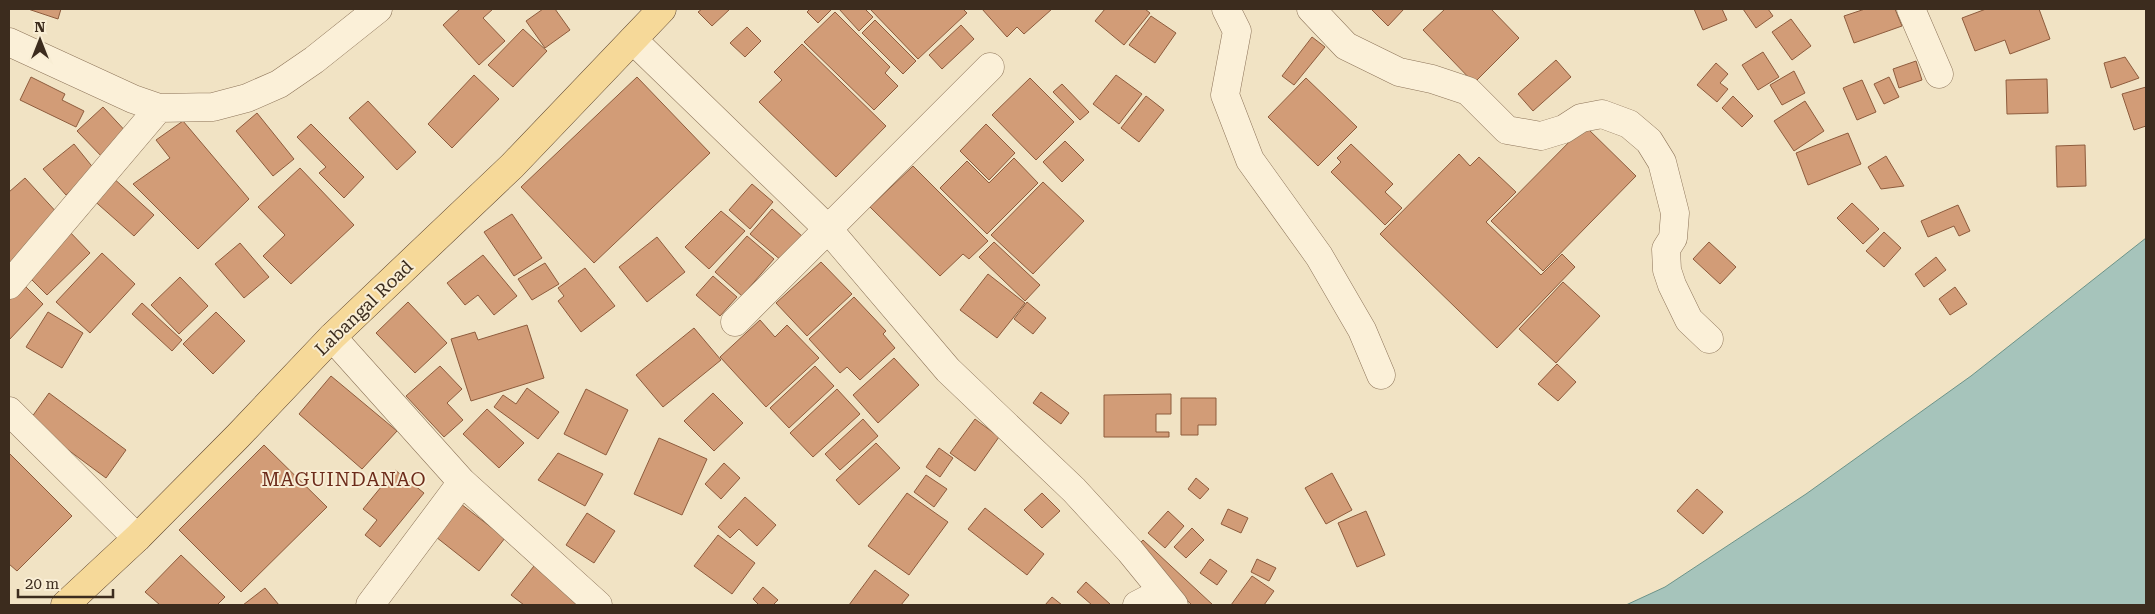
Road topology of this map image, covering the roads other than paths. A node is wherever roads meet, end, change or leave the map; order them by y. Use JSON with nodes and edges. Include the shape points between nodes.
{"nodes":[{"id":1,"x":378,"y":9,"type":"edge"},
{"id":2,"x":1226,"y":9,"type":"edge"},
{"id":3,"x":1311,"y":9,"type":"edge"},
{"id":4,"x":1911,"y":9,"type":"edge"},
{"id":5,"x":656,"y":11,"type":"edge"},
{"id":6,"x":633,"y":40,"type":"junction"},
{"id":7,"x":9,"y":42,"type":"edge"},
{"id":8,"x":990,"y":67,"type":"dead end"},
{"id":9,"x":1939,"y":74,"type":"dead end"},
{"id":10,"x":159,"y":108,"type":"junction"},
{"id":11,"x":828,"y":229,"type":"junction"},
{"id":12,"x":9,"y":285,"type":"edge"},
{"id":13,"x":735,"y":322,"type":"dead end"},
{"id":14,"x":332,"y":337,"type":"junction"},
{"id":15,"x":1709,"y":339,"type":"dead end"},
{"id":16,"x":1382,"y":375,"type":"dead end"},
{"id":17,"x":9,"y":411,"type":"edge"},
{"id":18,"x":462,"y":482,"type":"junction"},
{"id":19,"x":137,"y":538,"type":"junction"},
{"id":20,"x":1168,"y":598,"type":"edge"},
{"id":21,"x":65,"y":605,"type":"edge"},
{"id":22,"x":370,"y":605,"type":"edge"},
{"id":23,"x":598,"y":605,"type":"edge"},
{"id":24,"x":1138,"y":605,"type":"edge"}],
"edges":[{"from":1,"to":10,"type":"street","via":[[279,84],[247,98],[212,107]]},
{"from":2,"to":16,"type":"street","via":[[1237,31],[1225,95],[1250,160],[1319,256],[1362,330]]},
{"from":3,"to":15,"type":"street","via":[[1346,46],[1400,72],[1468,91],[1507,130],[1540,136],[1581,118],[1602,114],[1629,124],[1649,141],[1662,162],[1675,213],[1673,238],[1666,249],[1667,270],[1689,320]]},
{"from":4,"to":9,"type":"street"},
{"from":5,"to":6,"type":"main road","name":"Labangal Road"},
{"from":6,"to":11,"type":"street"},
{"from":6,"to":14,"type":"main road","name":"Labangal Road","via":[[512,166]]},
{"from":7,"to":10,"type":"street","via":[[133,100]]},
{"from":8,"to":11,"type":"street"},
{"from":10,"to":12,"type":"street"},
{"from":11,"to":13,"type":"street"},
{"from":11,"to":20,"type":"street","via":[[948,370],[1074,490]]},
{"from":14,"to":18,"type":"street"},
{"from":14,"to":19,"type":"main road","name":"Labangal Road"},
{"from":17,"to":19,"type":"street"},
{"from":18,"to":22,"type":"street"},
{"from":18,"to":23,"type":"street"},
{"from":19,"to":21,"type":"main road","name":"Labangal Road"},
{"from":20,"to":24,"type":"street"}]}
